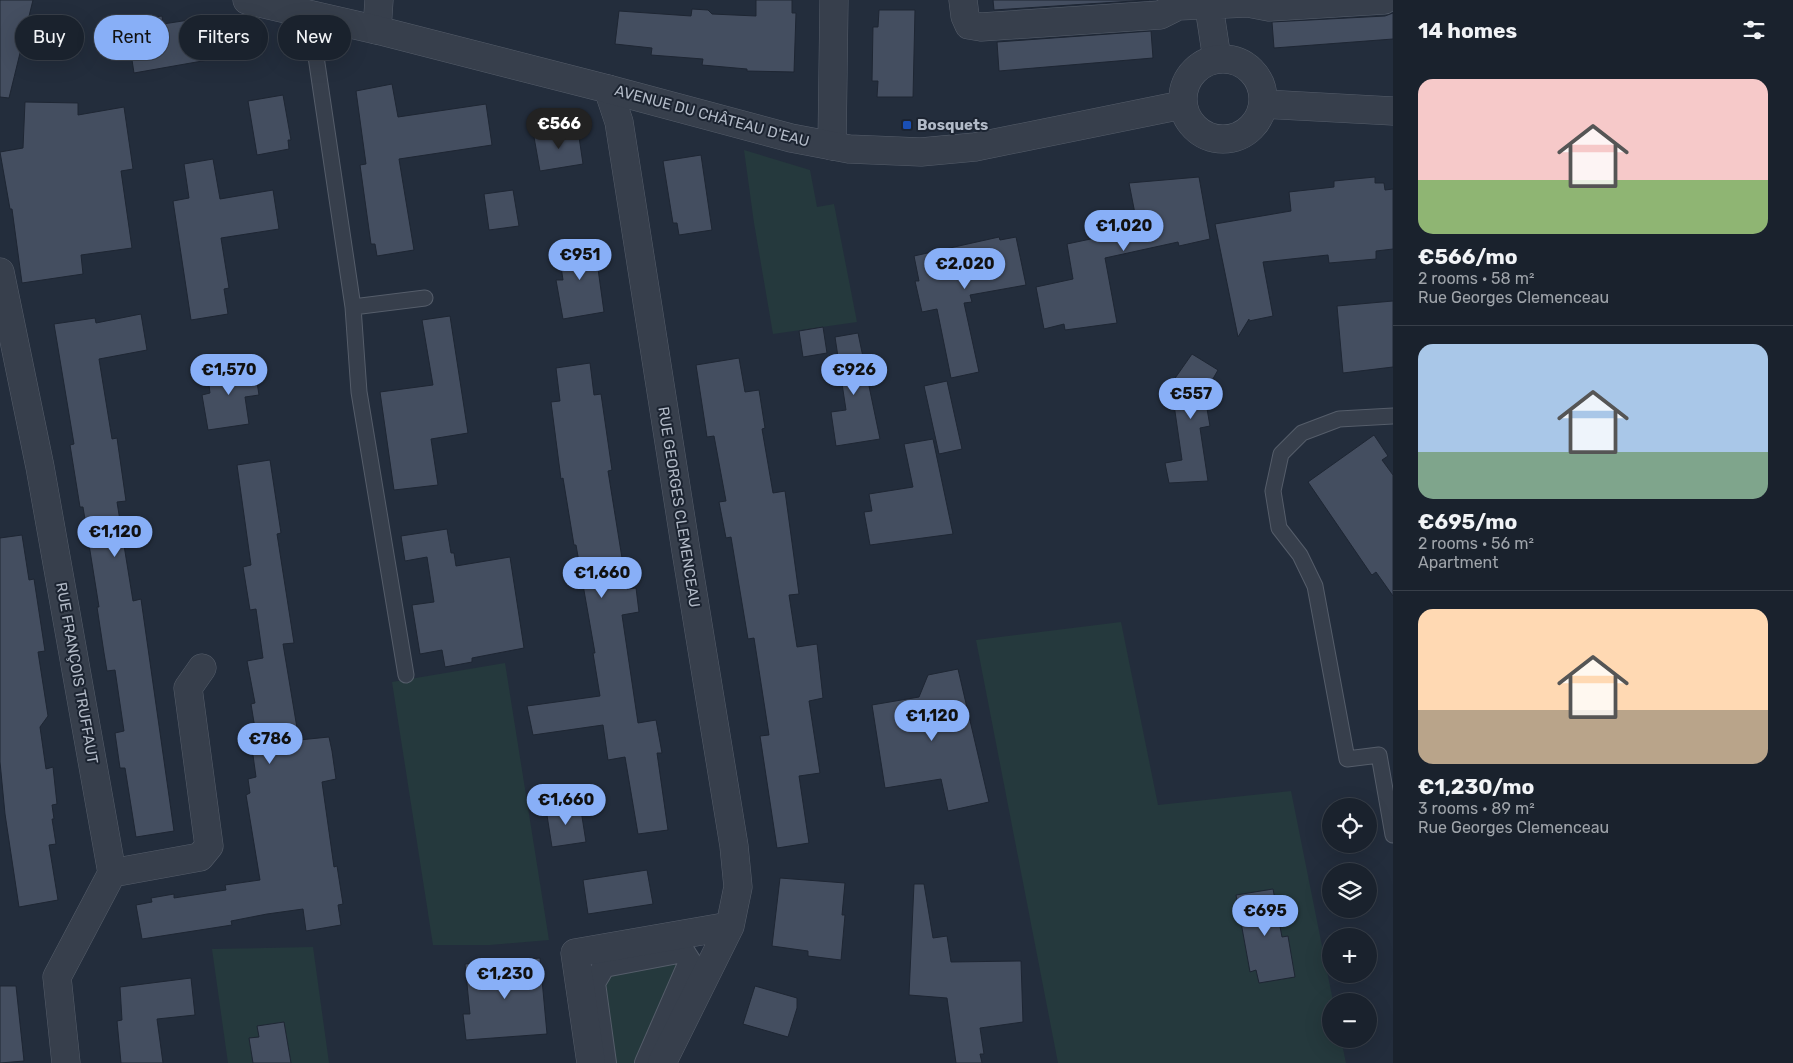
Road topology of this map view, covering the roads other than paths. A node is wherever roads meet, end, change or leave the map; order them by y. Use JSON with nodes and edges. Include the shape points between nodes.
{"nodes":[{"id":1,"x":247,"y":0,"type":"edge"},
{"id":2,"x":379,"y":0,"type":"edge"},
{"id":3,"x":834,"y":0,"type":"edge"},
{"id":4,"x":963,"y":0,"type":"edge"},
{"id":5,"x":1384,"y":0,"type":"edge"},
{"id":6,"x":1208,"y":2,"type":"edge"},
{"id":7,"x":307,"y":13,"type":"junction"},
{"id":8,"x":377,"y":30,"type":"junction"},
{"id":9,"x":1216,"y":59,"type":"junction"},
{"id":10,"x":608,"y":89,"type":"junction"},
{"id":11,"x":1264,"y":104,"type":"junction"},
{"id":12,"x":1182,"y":105,"type":"junction"},
{"id":13,"x":1393,"y":111,"type":"edge"},
{"id":14,"x":832,"y":146,"type":"junction"},
{"id":15,"x":0,"y":272,"type":"edge"},
{"id":16,"x":425,"y":298,"type":"dead end"},
{"id":17,"x":353,"y":307,"type":"junction"},
{"id":18,"x":1393,"y":416,"type":"edge"},
{"id":19,"x":202,"y":668,"type":"dead end"},
{"id":20,"x":406,"y":675,"type":"dead end"},
{"id":21,"x":1393,"y":835,"type":"edge"},
{"id":22,"x":112,"y":873,"type":"junction"},
{"id":23,"x":730,"y":926,"type":"junction"},
{"id":24,"x":66,"y":1063,"type":"edge"},
{"id":25,"x":591,"y":1063,"type":"edge"},
{"id":26,"x":605,"y":1063,"type":"edge"},
{"id":27,"x":646,"y":1063,"type":"edge"},
{"id":28,"x":662,"y":1063,"type":"edge"}],
"edges":[{"from":1,"to":7,"type":"street","name":"AVENUE DU CHÂTEAU D'EAU"},
{"from":2,"to":8,"type":"street"},
{"from":3,"to":14,"type":"street"},
{"from":4,"to":6,"type":"street","via":[[969,25],[981,27],[1160,15],[1178,6]]},
{"from":5,"to":6,"type":"street","via":[[1269,7]]},
{"from":6,"to":9,"type":"street"},
{"from":7,"to":8,"type":"street","name":"AVENUE DU CHÂTEAU D'EAU"},
{"from":7,"to":17,"type":"lane"},
{"from":8,"to":10,"type":"street","name":"AVENUE DU CHÂTEAU D'EAU"},
{"from":9,"to":11,"type":"street","via":[[1239,62],[1250,69],[1261,85]]},
{"from":9,"to":12,"type":"street","via":[[1192,72],[1182,94]]},
{"from":10,"to":14,"type":"street","name":"AVENUE DU CHÂTEAU D'EAU"},
{"from":10,"to":23,"type":"street","name":"RUE GEORGES CLEMENCEAU","via":[[619,122],[734,846],[738,887]]},
{"from":11,"to":12,"type":"street","via":[[1253,127],[1242,135],[1218,140],[1195,129]]},
{"from":11,"to":13,"type":"street"},
{"from":12,"to":14,"type":"street","name":"AVENUE DU CHÂTEAU D'EAU","via":[[975,147],[921,152]]},
{"from":15,"to":22,"type":"street","name":"RUE FRANÇOIS TRUFFAUT","via":[[40,466]]},
{"from":16,"to":17,"type":"lane"},
{"from":17,"to":20,"type":"lane","via":[[359,392]]},
{"from":18,"to":21,"type":"lane","via":[[1339,419],[1302,433],[1281,454],[1273,491],[1279,528],[1300,555],[1315,586],[1347,759],[1379,755]]},
{"from":19,"to":22,"type":"street","via":[[188,688],[210,846],[200,857]]},
{"from":22,"to":24,"type":"street","via":[[57,977]]},
{"from":23,"to":25,"type":"street","via":[[575,953]]},
{"from":23,"to":28,"type":"street","name":"RUE GEORGES CLEMENCEAU"},
{"from":26,"to":27,"type":"street","via":[[594,983],[604,966],[683,951],[690,962]]}]}
